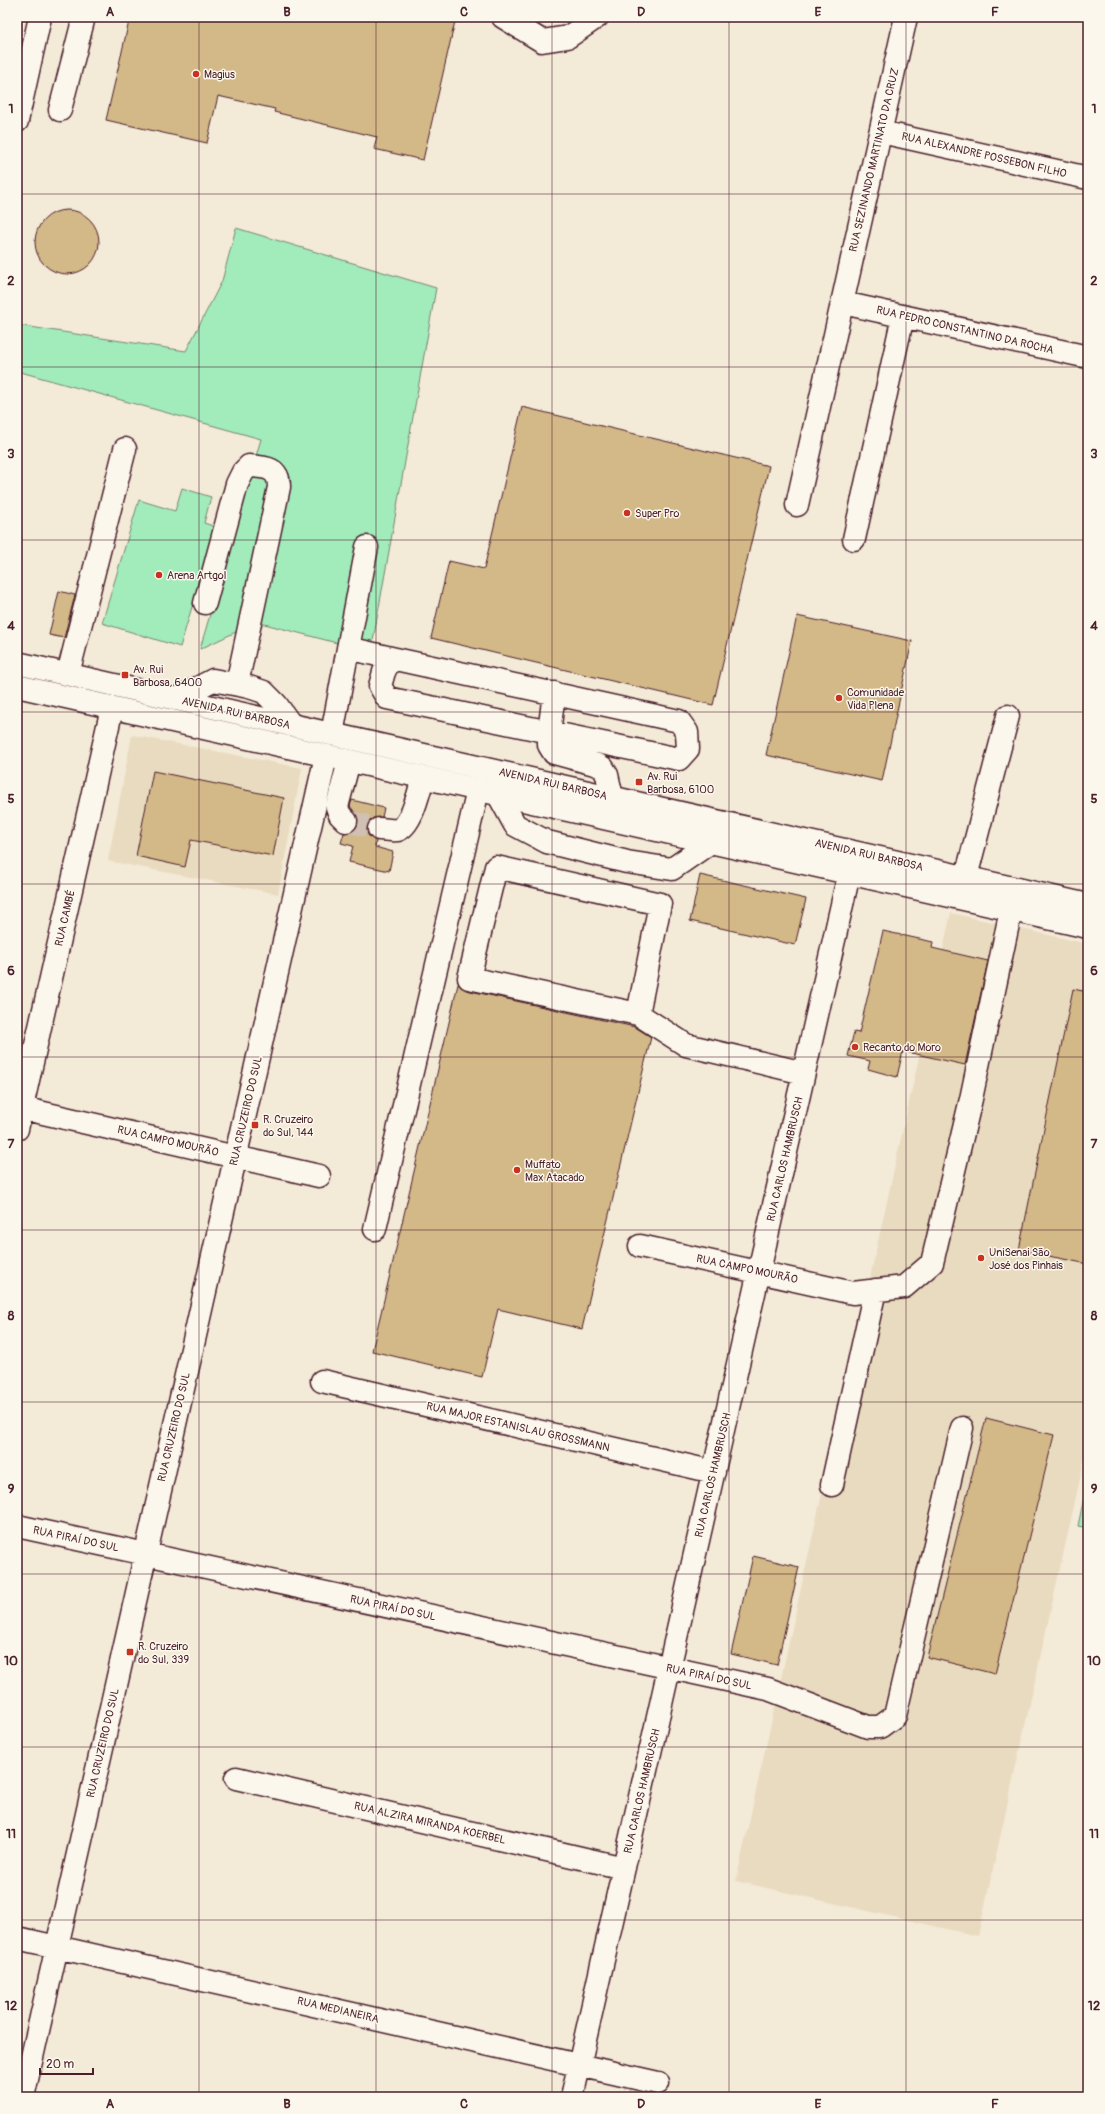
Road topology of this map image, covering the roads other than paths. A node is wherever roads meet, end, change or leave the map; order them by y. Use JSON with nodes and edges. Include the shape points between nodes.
{"nodes":[{"id":1,"x":40,"y":17,"type":"edge"},
{"id":2,"x":84,"y":17,"type":"edge"},
{"id":3,"x":503,"y":17,"type":"edge"},
{"id":4,"x":598,"y":17,"type":"edge"},
{"id":5,"x":906,"y":17,"type":"edge"},
{"id":6,"x":60,"y":110,"type":"dead end"},
{"id":7,"x":17,"y":121,"type":"edge"},
{"id":8,"x":881,"y":132,"type":"junction"},
{"id":9,"x":1088,"y":178,"type":"edge"},
{"id":10,"x":843,"y":303,"type":"junction"},
{"id":11,"x":903,"y":316,"type":"junction"},
{"id":12,"x":1088,"y":357,"type":"edge"},
{"id":13,"x":124,"y":449,"type":"dead end"},
{"id":14,"x":797,"y":505,"type":"dead end"},
{"id":15,"x":854,"y":539,"type":"dead end"},
{"id":16,"x":367,"y":547,"type":"dead end"},
{"id":17,"x":205,"y":603,"type":"dead end"},
{"id":18,"x":348,"y":648,"type":"junction"},
{"id":19,"x":391,"y":658,"type":"junction"},
{"id":20,"x":17,"y":663,"type":"edge"},
{"id":21,"x":68,"y":674,"type":"junction"},
{"id":22,"x":237,"y":684,"type":"junction"},
{"id":23,"x":17,"y":686,"type":"edge"},
{"id":24,"x":554,"y":693,"type":"junction"},
{"id":25,"x":176,"y":699,"type":"junction"},
{"id":26,"x":112,"y":708,"type":"junction"},
{"id":27,"x":1008,"y":716,"type":"dead end"},
{"id":28,"x":291,"y":725,"type":"junction"},
{"id":29,"x":549,"y":733,"type":"junction"},
{"id":30,"x":332,"y":734,"type":"junction"},
{"id":31,"x":326,"y":756,"type":"junction"},
{"id":32,"x":349,"y":761,"type":"junction"},
{"id":33,"x":423,"y":778,"type":"junction"},
{"id":34,"x":488,"y":792,"type":"junction"},
{"id":35,"x":612,"y":797,"type":"junction"},
{"id":36,"x":346,"y":821,"type":"dead end"},
{"id":37,"x":379,"y":829,"type":"tunnel mouth"},
{"id":38,"x":711,"y":842,"type":"junction"},
{"id":39,"x":854,"y":852,"type":"junction"},
{"id":40,"x":627,"y":862,"type":"junction"},
{"id":41,"x":850,"y":873,"type":"junction"},
{"id":42,"x":966,"y":878,"type":"junction"},
{"id":43,"x":620,"y":895,"type":"junction"},
{"id":44,"x":1088,"y":905,"type":"edge"},
{"id":45,"x":1011,"y":910,"type":"junction"},
{"id":46,"x":1088,"y":927,"type":"edge"},
{"id":47,"x":638,"y":1014,"type":"junction"},
{"id":48,"x":804,"y":1073,"type":"junction"},
{"id":49,"x":19,"y":1107,"type":"edge"},
{"id":50,"x":17,"y":1129,"type":"edge"},
{"id":51,"x":235,"y":1157,"type":"junction"},
{"id":52,"x":319,"y":1176,"type":"dead end"},
{"id":53,"x":375,"y":1229,"type":"dead end"},
{"id":54,"x":640,"y":1246,"type":"dead end"},
{"id":55,"x":759,"y":1272,"type":"junction"},
{"id":56,"x":864,"y":1292,"type":"junction"},
{"id":57,"x":322,"y":1381,"type":"dead end"},
{"id":58,"x":962,"y":1428,"type":"dead end"},
{"id":59,"x":714,"y":1472,"type":"junction"},
{"id":60,"x":832,"y":1484,"type":"dead end"},
{"id":61,"x":17,"y":1526,"type":"edge"},
{"id":62,"x":146,"y":1554,"type":"junction"},
{"id":63,"x":670,"y":1668,"type":"junction"},
{"id":64,"x":236,"y":1778,"type":"dead end"},
{"id":65,"x":624,"y":1868,"type":"junction"},
{"id":66,"x":17,"y":1938,"type":"edge"},
{"id":67,"x":57,"y":1947,"type":"junction"},
{"id":68,"x":580,"y":2065,"type":"junction"},
{"id":69,"x":658,"y":2083,"type":"dead end"},
{"id":70,"x":23,"y":2097,"type":"edge"},
{"id":71,"x":572,"y":2097,"type":"edge"}],
"edges":[{"from":1,"to":7,"type":"street"},
{"from":2,"to":6,"type":"street"},
{"from":3,"to":4,"type":"street","via":[[542,40],[568,37]]},
{"from":5,"to":8,"type":"street","name":"RUA SEZINANDO MARTINATO DA CRUZ"},
{"from":8,"to":9,"type":"street","name":"RUA ALEXANDRE POSSEBON FILHO"},
{"from":8,"to":10,"type":"street","name":"RUA SEZINANDO MARTINATO DA CRUZ"},
{"from":10,"to":11,"type":"street","name":"RUA PEDRO CONSTANTINO DA ROCHA"},
{"from":10,"to":14,"type":"street","name":"RUA SEZINANDO MARTINATO DA CRUZ"},
{"from":11,"to":12,"type":"street","name":"RUA PEDRO CONSTANTINO DA ROCHA"},
{"from":11,"to":15,"type":"street"},
{"from":13,"to":21,"type":"street"},
{"from":16,"to":18,"type":"street"},
{"from":17,"to":22,"type":"street","via":[[237,484],[249,466],[268,467],[280,478],[280,487]]},
{"from":18,"to":19,"type":"street"},
{"from":18,"to":30,"type":"street"},
{"from":19,"to":24,"type":"street"},
{"from":19,"to":29,"type":"street","via":[[380,686],[387,698]]},
{"from":20,"to":21,"type":"street","name":"AVENIDA RUI BARBOSA"},
{"from":21,"to":25,"type":"street","name":"AVENIDA RUI BARBOSA"},
{"from":22,"to":25,"type":"street","via":[[213,680]]},
{"from":22,"to":28,"type":"street","via":[[264,692]]},
{"from":23,"to":26,"type":"street","name":"AVENIDA RUI BARBOSA"},
{"from":24,"to":29,"type":"street"},
{"from":24,"to":29,"type":"street","via":[[679,721],[687,732],[688,749],[679,759]]},
{"from":25,"to":28,"type":"street","name":"AVENIDA RUI BARBOSA"},
{"from":26,"to":31,"type":"street","name":"AVENIDA RUI BARBOSA"},
{"from":26,"to":49,"type":"street","name":"RUA CAMBÉ"},
{"from":27,"to":42,"type":"street"},
{"from":28,"to":30,"type":"street","name":"AVENIDA RUI BARBOSA"},
{"from":29,"to":35,"type":"street","via":[[549,745],[554,753],[598,764],[603,768]]},
{"from":30,"to":35,"type":"street","name":"AVENIDA RUI BARBOSA"},
{"from":31,"to":32,"type":"street","name":"AVENIDA RUI BARBOSA"},
{"from":31,"to":51,"type":"street","name":"RUA CRUZEIRO DO SUL"},
{"from":32,"to":33,"type":"street","name":"AVENIDA RUI BARBOSA"},
{"from":32,"to":36,"type":"street","via":[[337,806]]},
{"from":33,"to":34,"type":"street","name":"AVENIDA RUI BARBOSA"},
{"from":33,"to":37,"type":"street","via":[[409,821],[403,828]]},
{"from":34,"to":38,"type":"street","name":"AVENIDA RUI BARBOSA"},
{"from":34,"to":40,"type":"street","via":[[514,824],[547,842]]},
{"from":34,"to":53,"type":"street"},
{"from":35,"to":39,"type":"street","name":"AVENIDA RUI BARBOSA"},
{"from":38,"to":40,"type":"street","via":[[672,869]]},
{"from":38,"to":41,"type":"street","name":"AVENIDA RUI BARBOSA"},
{"from":39,"to":41,"type":"street","name":"RUA CARLOS HAMBRUSCH"},
{"from":39,"to":42,"type":"street","name":"AVENIDA RUI BARBOSA"},
{"from":40,"to":43,"type":"street"},
{"from":41,"to":45,"type":"street","name":"AVENIDA RUI BARBOSA"},
{"from":41,"to":48,"type":"street","name":"RUA CARLOS HAMBRUSCH"},
{"from":42,"to":44,"type":"street","name":"AVENIDA RUI BARBOSA"},
{"from":43,"to":47,"type":"street","via":[[660,904]]},
{"from":43,"to":47,"type":"street","via":[[496,867],[469,978]]},
{"from":45,"to":46,"type":"street","name":"AVENIDA RUI BARBOSA"},
{"from":45,"to":56,"type":"street","name":"RUA CAMPO MOURÃO","via":[[971,1099],[932,1263],[904,1288]]},
{"from":47,"to":48,"type":"street","via":[[686,1045]]},
{"from":48,"to":55,"type":"street","name":"RUA CARLOS HAMBRUSCH"},
{"from":49,"to":50,"type":"street","name":"RUA CAMBÉ"},
{"from":49,"to":51,"type":"street","name":"RUA CAMPO MOURÃO"},
{"from":51,"to":52,"type":"street","name":"RUA CAMPO MOURÃO"},
{"from":51,"to":62,"type":"street","name":"RUA CRUZEIRO DO SUL"},
{"from":54,"to":55,"type":"street","name":"RUA CAMPO MOURÃO"},
{"from":55,"to":56,"type":"street","name":"RUA CAMPO MOURÃO"},
{"from":55,"to":59,"type":"street","name":"RUA CARLOS HAMBRUSCH"},
{"from":56,"to":60,"type":"street"},
{"from":57,"to":59,"type":"street","name":"RUA MAJOR ESTANISLAU GROSSMANN"},
{"from":58,"to":63,"type":"street","name":"RUA PIRAÍ DO SUL","via":[[895,1716],[880,1726],[868,1727],[768,1689]]},
{"from":59,"to":63,"type":"street","name":"RUA CARLOS HAMBRUSCH"},
{"from":61,"to":62,"type":"street","name":"RUA PIRAÍ DO SUL"},
{"from":62,"to":63,"type":"street","name":"RUA PIRAÍ DO SUL"},
{"from":62,"to":67,"type":"street","name":"RUA CRUZEIRO DO SUL"},
{"from":63,"to":65,"type":"street","name":"RUA CARLOS HAMBRUSCH"},
{"from":64,"to":65,"type":"street","name":"RUA ALZIRA MIRANDA KOERBEL"},
{"from":65,"to":68,"type":"street","name":"RUA CARLOS HAMBRUSCH"},
{"from":66,"to":67,"type":"street","name":"RUA MEDIANEIRA"},
{"from":67,"to":68,"type":"street","name":"RUA MEDIANEIRA"},
{"from":67,"to":70,"type":"street","name":"RUA CRUZEIRO DO SUL"},
{"from":68,"to":69,"type":"street","name":"RUA MEDIANEIRA"},
{"from":68,"to":71,"type":"street","name":"RUA CARLOS HAMBRUSCH"}]}
